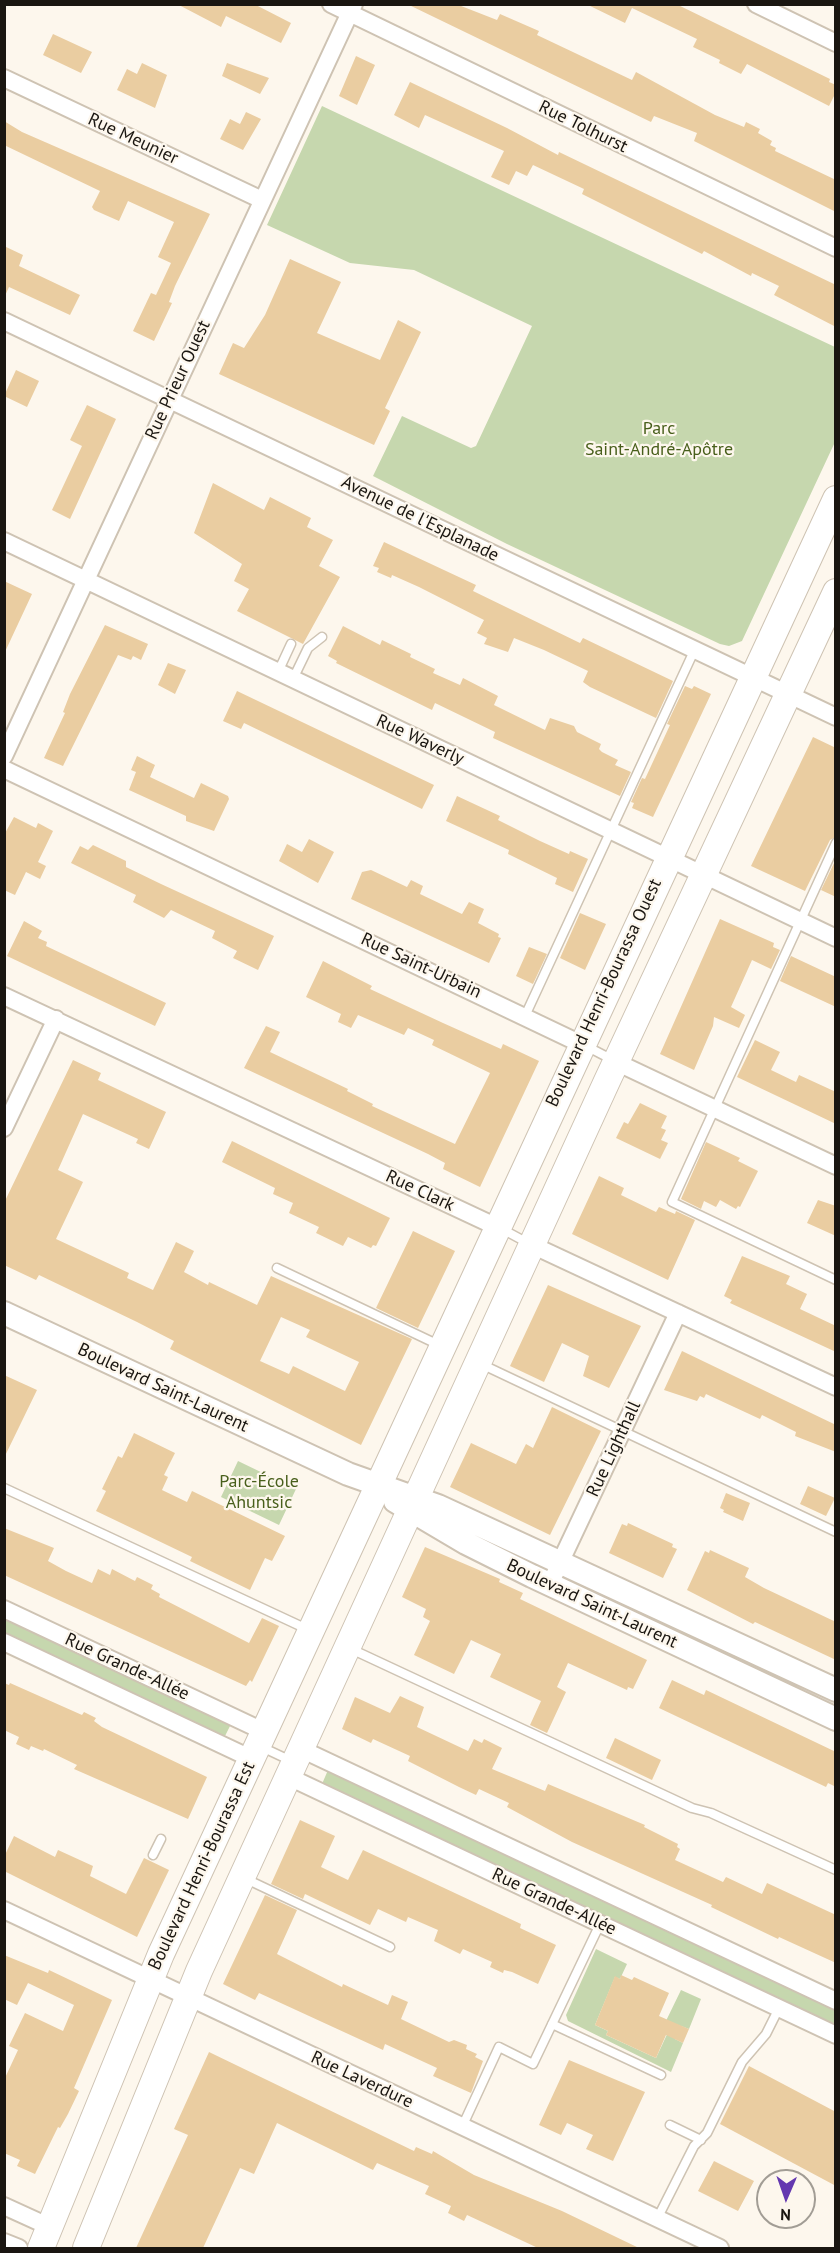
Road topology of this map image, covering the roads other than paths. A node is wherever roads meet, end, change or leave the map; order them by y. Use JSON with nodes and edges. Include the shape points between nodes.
{"nodes":[{"id":1,"x":331,"y":4,"type":"edge"},
{"id":2,"x":756,"y":4,"type":"edge"},
{"id":3,"x":352,"y":9,"type":"edge"},
{"id":4,"x":836,"y":43,"type":"edge"},
{"id":5,"x":4,"y":78,"type":"edge"},
{"id":6,"x":262,"y":200,"type":"junction"},
{"id":7,"x":836,"y":248,"type":"edge"},
{"id":8,"x":4,"y":321,"type":"edge"},
{"id":9,"x":170,"y":399,"type":"junction"},
{"id":10,"x":836,"y":498,"type":"edge"},
{"id":11,"x":4,"y":541,"type":"edge"},
{"id":12,"x":85,"y":580,"type":"junction"},
{"id":13,"x":836,"y":592,"type":"edge"},
{"id":14,"x":322,"y":638,"type":"dead end"},
{"id":15,"x":291,"y":644,"type":"dead end"},
{"id":16,"x":694,"y":651,"type":"junction"},
{"id":17,"x":286,"y":676,"type":"junction"},
{"id":18,"x":751,"y":678,"type":"junction"},
{"id":19,"x":788,"y":695,"type":"junction"},
{"id":20,"x":836,"y":717,"type":"edge"},
{"id":21,"x":4,"y":756,"type":"edge"},
{"id":22,"x":4,"y":769,"type":"edge"},
{"id":23,"x":610,"y":830,"type":"junction"},
{"id":24,"x":836,"y":843,"type":"edge"},
{"id":25,"x":667,"y":858,"type":"junction"},
{"id":26,"x":704,"y":875,"type":"junction"},
{"id":27,"x":799,"y":921,"type":"junction"},
{"id":28,"x":836,"y":938,"type":"edge"},
{"id":29,"x":4,"y":996,"type":"edge"},
{"id":30,"x":525,"y":1016,"type":"junction"},
{"id":31,"x":56,"y":1019,"type":"junction"},
{"id":32,"x":581,"y":1044,"type":"junction"},
{"id":33,"x":616,"y":1062,"type":"junction"},
{"id":34,"x":714,"y":1108,"type":"junction"},
{"id":35,"x":4,"y":1128,"type":"edge"},
{"id":36,"x":836,"y":1166,"type":"edge"},
{"id":37,"x":496,"y":1227,"type":"junction"},
{"id":38,"x":532,"y":1245,"type":"junction"},
{"id":39,"x":277,"y":1268,"type":"dead end"},
{"id":40,"x":836,"y":1280,"type":"edge"},
{"id":41,"x":4,"y":1313,"type":"edge"},
{"id":42,"x":678,"y":1313,"type":"junction"},
{"id":43,"x":441,"y":1346,"type":"junction"},
{"id":44,"x":478,"y":1363,"type":"junction"},
{"id":45,"x":836,"y":1387,"type":"edge"},
{"id":46,"x":623,"y":1431,"type":"junction"},
{"id":47,"x":369,"y":1484,"type":"junction"},
{"id":48,"x":4,"y":1488,"type":"edge"},
{"id":49,"x":413,"y":1505,"type":"junction"},
{"id":50,"x":836,"y":1532,"type":"edge"},
{"id":51,"x":561,"y":1562,"type":"junction"},
{"id":52,"x":550,"y":1584,"type":"junction"},
{"id":53,"x":4,"y":1609,"type":"edge"},
{"id":54,"x":311,"y":1630,"type":"junction"},
{"id":55,"x":4,"y":1642,"type":"edge"},
{"id":56,"x":348,"y":1647,"type":"junction"},
{"id":57,"x":836,"y":1690,"type":"edge"},
{"id":58,"x":836,"y":1719,"type":"edge"},
{"id":59,"x":262,"y":1747,"type":"junction"},
{"id":60,"x":292,"y":1762,"type":"junction"},
{"id":61,"x":161,"y":1839,"type":"dead end"},
{"id":62,"x":153,"y":1855,"type":"dead end"},
{"id":63,"x":836,"y":1870,"type":"edge"},
{"id":64,"x":243,"y":1877,"type":"junction"},
{"id":65,"x":4,"y":1910,"type":"edge"},
{"id":66,"x":600,"y":1924,"type":"junction"},
{"id":67,"x":390,"y":1947,"type":"dead end"},
{"id":68,"x":150,"y":1979,"type":"junction"},
{"id":69,"x":188,"y":1997,"type":"junction"},
{"id":70,"x":836,"y":2001,"type":"edge"},
{"id":71,"x":780,"y":2008,"type":"junction"},
{"id":72,"x":552,"y":2024,"type":"junction"},
{"id":73,"x":836,"y":2035,"type":"edge"},
{"id":74,"x":661,"y":2075,"type":"dead end"},
{"id":75,"x":670,"y":2125,"type":"dead end"},
{"id":76,"x":462,"y":2127,"type":"junction"},
{"id":77,"x":701,"y":2140,"type":"junction"},
{"id":78,"x":4,"y":2206,"type":"edge"},
{"id":79,"x":657,"y":2219,"type":"junction"},
{"id":80,"x":46,"y":2238,"type":"edge"},
{"id":81,"x":4,"y":2242,"type":"edge"},
{"id":82,"x":19,"y":2248,"type":"edge"},
{"id":83,"x":86,"y":2248,"type":"edge"},
{"id":84,"x":720,"y":2248,"type":"edge"}],
"edges":[{"from":1,"to":3,"type":"street","name":"Rue Tolhurst"},
{"from":2,"to":4,"type":"street"},
{"from":3,"to":6,"type":"street","name":"Rue Prieur Ouest"},
{"from":3,"to":7,"type":"street","name":"Rue Tolhurst"},
{"from":5,"to":6,"type":"street","name":"Rue Meunier"},
{"from":6,"to":9,"type":"street","name":"Rue Prieur Ouest"},
{"from":8,"to":9,"type":"street","name":"Avenue de l'Esplanade"},
{"from":9,"to":12,"type":"street","name":"Rue Prieur Ouest"},
{"from":9,"to":16,"type":"street","name":"Avenue de l'Esplanade"},
{"from":10,"to":18,"type":"main road","name":"Boulevard Henri-Bourassa Ouest"},
{"from":11,"to":12,"type":"street","name":"Rue Waverly"},
{"from":12,"to":17,"type":"street","name":"Rue Waverly"},
{"from":12,"to":21,"type":"street","name":"Rue Prieur Ouest"},
{"from":13,"to":19,"type":"main road"},
{"from":14,"to":17,"type":"lane","via":[[308,648]]},
{"from":15,"to":17,"type":"lane"},
{"from":16,"to":18,"type":"street","name":"Avenue de l'Esplanade"},
{"from":16,"to":23,"type":"lane"},
{"from":17,"to":23,"type":"street","name":"Rue Waverly"},
{"from":18,"to":19,"type":"street","name":"Avenue de l'Esplanade"},
{"from":18,"to":25,"type":"main road","name":"Boulevard Henri-Bourassa Ouest"},
{"from":19,"to":20,"type":"street","name":"Avenue de l'Esplanade"},
{"from":19,"to":26,"type":"main road"},
{"from":22,"to":30,"type":"street","name":"Rue Saint-Urbain"},
{"from":23,"to":25,"type":"street","name":"Rue Waverly"},
{"from":23,"to":30,"type":"lane"},
{"from":24,"to":27,"type":"lane"},
{"from":25,"to":26,"type":"street","name":"Rue Waverly"},
{"from":25,"to":32,"type":"main road","name":"Boulevard Henri-Bourassa Ouest"},
{"from":26,"to":27,"type":"street","name":"Rue Waverly"},
{"from":26,"to":33,"type":"main road"},
{"from":27,"to":28,"type":"street","name":"Rue Waverly"},
{"from":27,"to":34,"type":"lane"},
{"from":29,"to":31,"type":"street","name":"Rue Clark"},
{"from":30,"to":32,"type":"street","name":"Rue Saint-Urbain"},
{"from":31,"to":35,"type":"street"},
{"from":31,"to":37,"type":"street","name":"Rue Clark"},
{"from":32,"to":33,"type":"lane","name":"Rue Saint-Urbain"},
{"from":32,"to":37,"type":"main road","name":"Boulevard Henri-Bourassa Ouest"},
{"from":33,"to":34,"type":"street","name":"Rue Saint-Urbain"},
{"from":33,"to":38,"type":"main road"},
{"from":34,"to":36,"type":"street","name":"Rue Saint-Urbain"},
{"from":34,"to":40,"type":"lane","via":[[672,1202]]},
{"from":37,"to":38,"type":"lane","name":"Rue Clark"},
{"from":37,"to":43,"type":"main road","name":"Boulevard Henri-Bourassa Ouest"},
{"from":38,"to":42,"type":"street","name":"Rue Clark"},
{"from":38,"to":44,"type":"main road"},
{"from":39,"to":43,"type":"lane"},
{"from":41,"to":47,"type":"street","name":"Boulevard Saint-Laurent"},
{"from":42,"to":45,"type":"street","name":"Rue Clark"},
{"from":42,"to":46,"type":"street","name":"Rue Lighthall"},
{"from":43,"to":47,"type":"main road","name":"Boulevard Henri-Bourassa Ouest"},
{"from":44,"to":46,"type":"lane"},
{"from":44,"to":49,"type":"main road"},
{"from":46,"to":50,"type":"lane"},
{"from":46,"to":51,"type":"street","name":"Rue Lighthall"},
{"from":47,"to":49,"type":"street","name":"Boulevard Saint-Laurent"},
{"from":47,"to":54,"type":"main road","name":"Boulevard Henri-Bourassa Est"},
{"from":48,"to":54,"type":"lane"},
{"from":49,"to":51,"type":"street","name":"Boulevard Saint-Laurent"},
{"from":49,"to":52,"type":"street","name":"Boulevard Saint-Laurent","via":[[466,1543]]},
{"from":49,"to":56,"type":"main road"},
{"from":51,"to":52,"type":"street","name":"Rue Lighthall"},
{"from":51,"to":57,"type":"street","name":"Boulevard Saint-Laurent"},
{"from":52,"to":58,"type":"street","name":"Boulevard Saint-Laurent"},
{"from":53,"to":59,"type":"street","name":"Rue Grande-Allée"},
{"from":54,"to":59,"type":"main road","name":"Boulevard Henri-Bourassa Est"},
{"from":55,"to":59,"type":"street","name":"Rue Grande-Allée"},
{"from":56,"to":60,"type":"main road"},
{"from":56,"to":63,"type":"lane","via":[[681,1803]]},
{"from":59,"to":60,"type":"lane","name":"Rue Grande-Allée"},
{"from":59,"to":68,"type":"main road","name":"Boulevard Henri-Bourassa Est"},
{"from":60,"to":64,"type":"main road"},
{"from":60,"to":66,"type":"street","name":"Rue Grande-Allée"},
{"from":60,"to":70,"type":"street","name":"Rue Grande-Allée"},
{"from":61,"to":62,"type":"lane"},
{"from":64,"to":67,"type":"lane"},
{"from":64,"to":69,"type":"main road"},
{"from":65,"to":68,"type":"street","name":"Rue Laverdure"},
{"from":66,"to":71,"type":"street","name":"Rue Grande-Allée"},
{"from":66,"to":72,"type":"lane"},
{"from":68,"to":69,"type":"street","name":"Rue Laverdure"},
{"from":68,"to":80,"type":"main road","name":"Boulevard Henri-Bourassa Est"},
{"from":69,"to":76,"type":"street","name":"Rue Laverdure"},
{"from":69,"to":83,"type":"main road"},
{"from":71,"to":73,"type":"street","name":"Rue Grande-Allée"},
{"from":71,"to":77,"type":"lane","via":[[766,2034],[742,2062]]},
{"from":72,"to":74,"type":"lane"},
{"from":72,"to":76,"type":"lane","via":[[533,2064],[499,2047]]},
{"from":75,"to":77,"type":"lane"},
{"from":76,"to":79,"type":"street","name":"Rue Laverdure"},
{"from":77,"to":79,"type":"lane","via":[[694,2146]]},
{"from":78,"to":80,"type":"street"},
{"from":79,"to":84,"type":"street","name":"Rue Laverdure"},
{"from":81,"to":82,"type":"street"}]}
